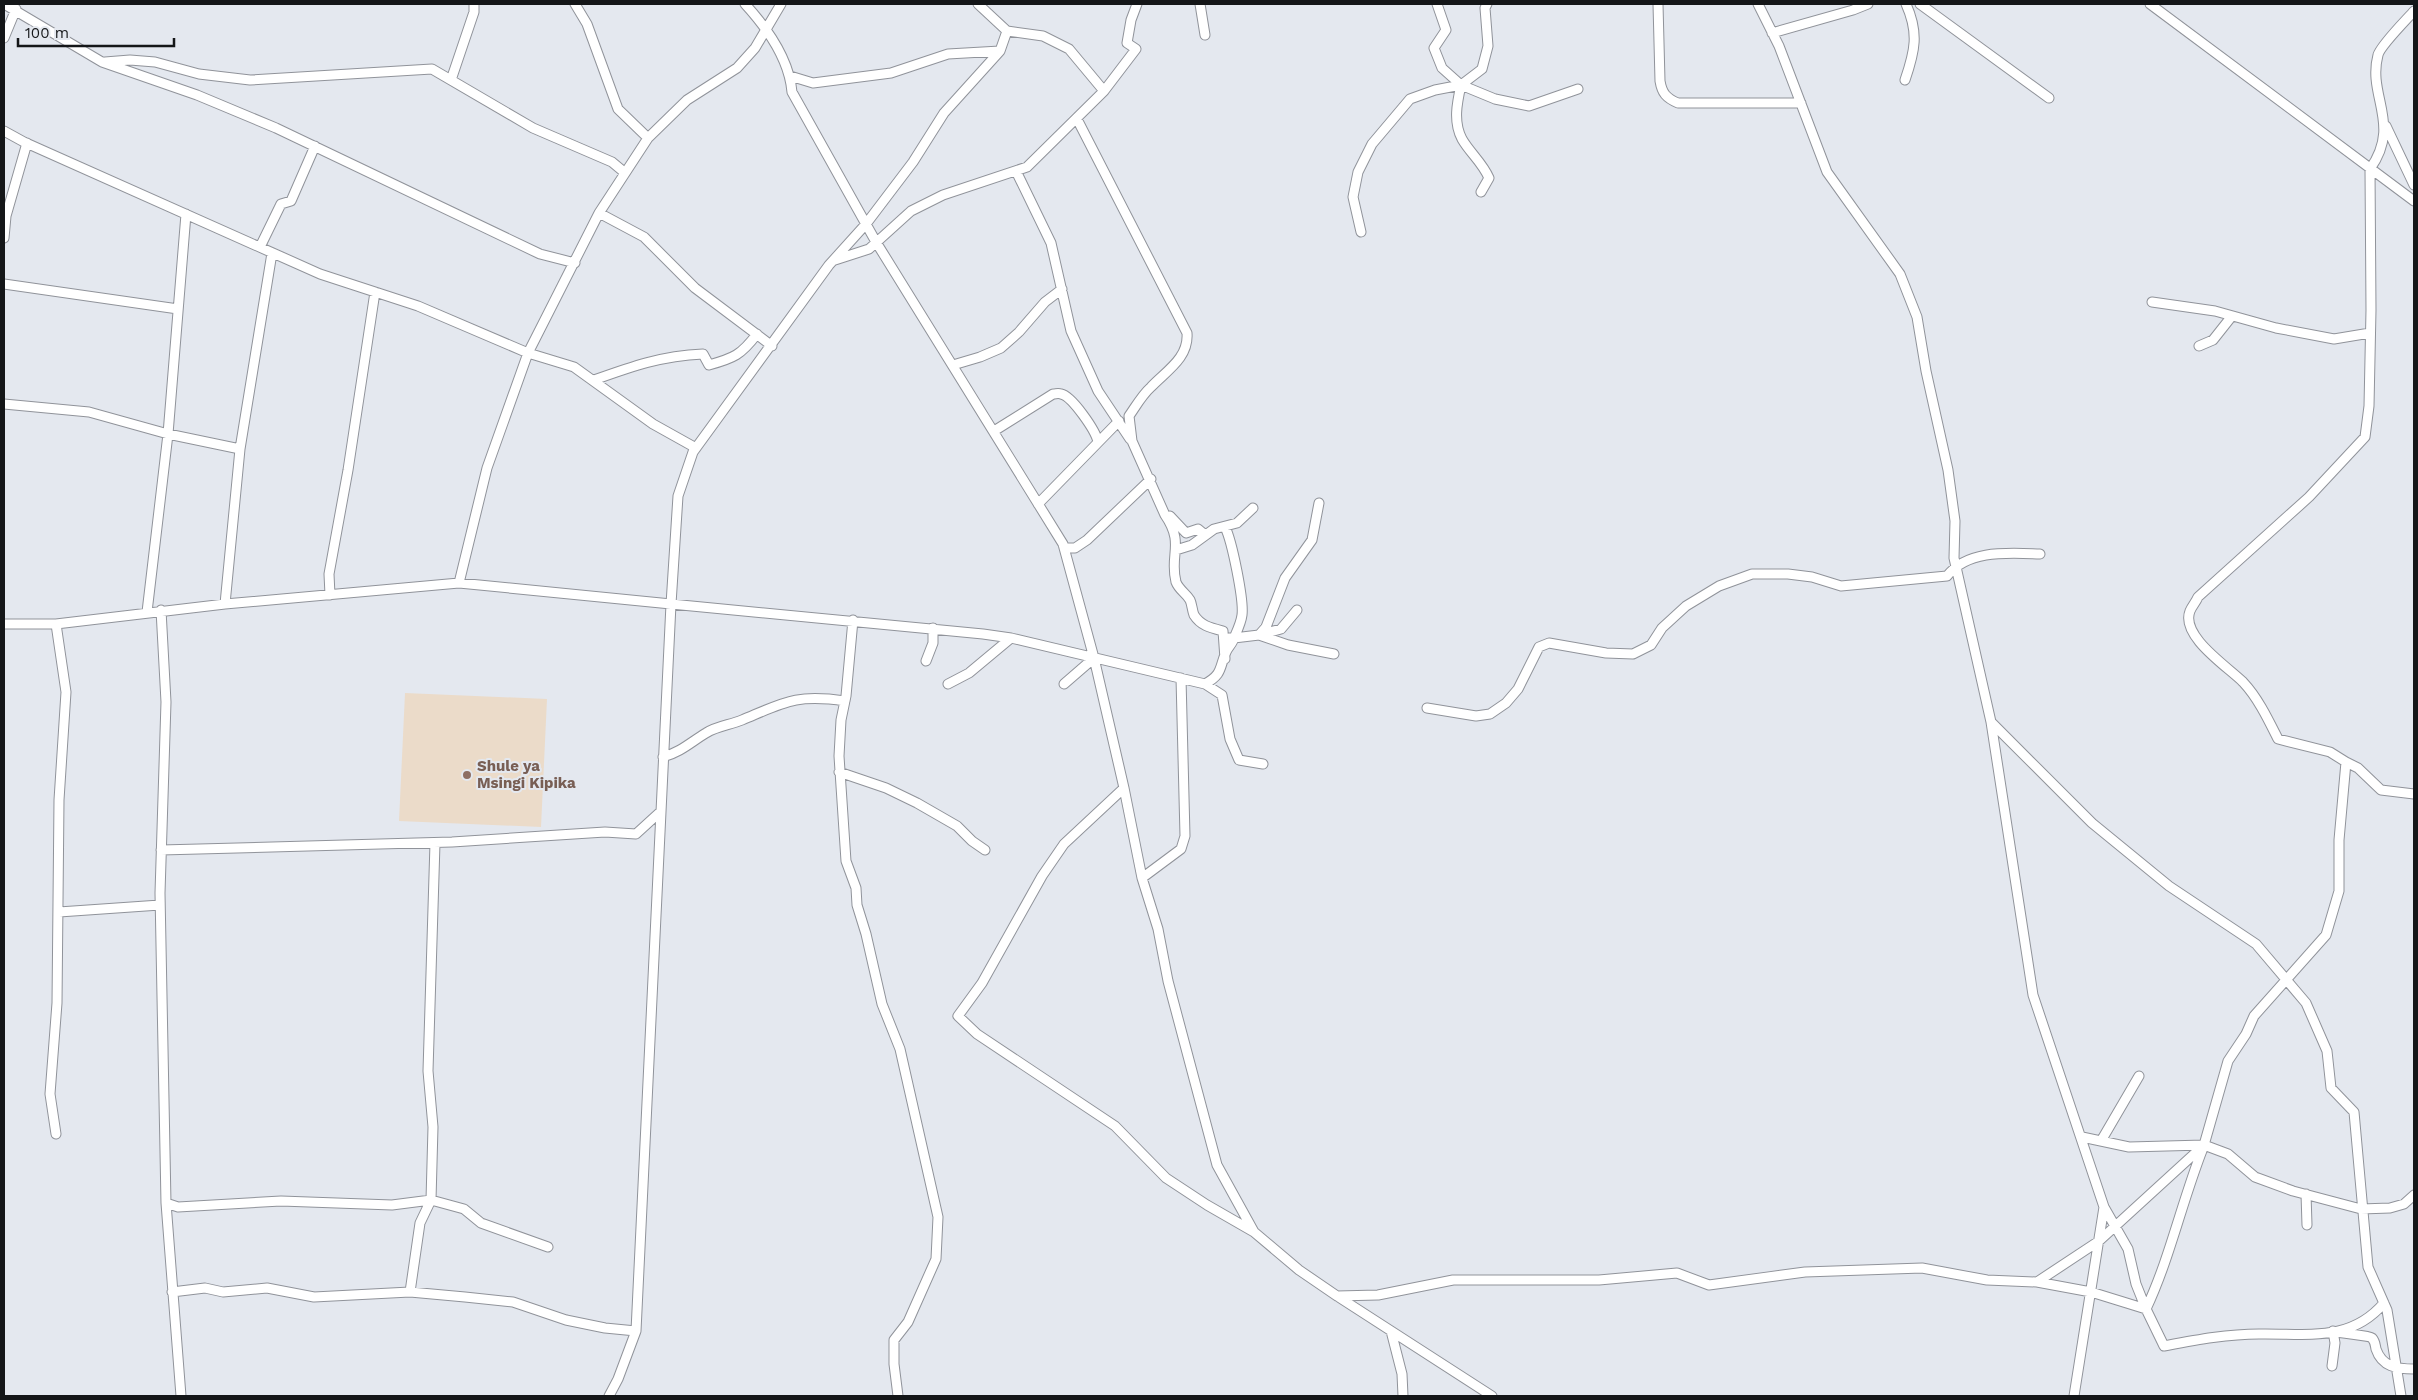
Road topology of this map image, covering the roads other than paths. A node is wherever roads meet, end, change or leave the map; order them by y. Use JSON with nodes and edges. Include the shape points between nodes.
{"nodes":[{"id":1,"x":4,"y":4,"type":"edge"},
{"id":2,"x":474,"y":4,"type":"edge"},
{"id":3,"x":575,"y":4,"type":"edge"},
{"id":4,"x":745,"y":4,"type":"edge"},
{"id":5,"x":781,"y":4,"type":"edge"},
{"id":6,"x":978,"y":4,"type":"edge"},
{"id":7,"x":1137,"y":4,"type":"edge"},
{"id":8,"x":1200,"y":4,"type":"edge"},
{"id":9,"x":1437,"y":4,"type":"edge"},
{"id":10,"x":1487,"y":4,"type":"edge"},
{"id":11,"x":1658,"y":4,"type":"edge"},
{"id":12,"x":1758,"y":4,"type":"edge"},
{"id":13,"x":1868,"y":4,"type":"edge"},
{"id":14,"x":1906,"y":4,"type":"edge"},
{"id":15,"x":1920,"y":4,"type":"edge"},
{"id":16,"x":2150,"y":4,"type":"edge"},
{"id":17,"x":16,"y":9,"type":"junction"},
{"id":18,"x":2414,"y":11,"type":"edge"},
{"id":19,"x":767,"y":28,"type":"junction"},
{"id":20,"x":1008,"y":31,"type":"junction"},
{"id":21,"x":1772,"y":33,"type":"junction"},
{"id":22,"x":1205,"y":34,"type":"dead end"},
{"id":23,"x":4,"y":38,"type":"edge"},
{"id":24,"x":1000,"y":52,"type":"junction"},
{"id":25,"x":102,"y":62,"type":"junction"},
{"id":26,"x":790,"y":76,"type":"junction"},
{"id":27,"x":451,"y":80,"type":"junction"},
{"id":28,"x":1905,"y":80,"type":"dead end"},
{"id":29,"x":1461,"y":85,"type":"junction"},
{"id":30,"x":1578,"y":90,"type":"dead end"},
{"id":31,"x":1104,"y":91,"type":"junction"},
{"id":32,"x":2049,"y":98,"type":"dead end"},
{"id":33,"x":1801,"y":103,"type":"junction"},
{"id":34,"x":1078,"y":119,"type":"junction"},
{"id":35,"x":2386,"y":126,"type":"junction"},
{"id":36,"x":4,"y":130,"type":"edge"},
{"id":37,"x":648,"y":138,"type":"junction"},
{"id":38,"x":27,"y":143,"type":"junction"},
{"id":39,"x":315,"y":146,"type":"junction"},
{"id":40,"x":2370,"y":170,"type":"junction"},
{"id":41,"x":1016,"y":171,"type":"junction"},
{"id":42,"x":624,"y":172,"type":"junction"},
{"id":43,"x":2414,"y":185,"type":"edge"},
{"id":44,"x":1481,"y":192,"type":"dead end"},
{"id":45,"x":2414,"y":201,"type":"edge"},
{"id":46,"x":599,"y":213,"type":"junction"},
{"id":47,"x":186,"y":214,"type":"junction"},
{"id":48,"x":866,"y":224,"type":"junction"},
{"id":49,"x":1361,"y":232,"type":"dead end"},
{"id":50,"x":4,"y":238,"type":"edge"},
{"id":51,"x":876,"y":242,"type":"junction"},
{"id":52,"x":260,"y":247,"type":"junction"},
{"id":53,"x":272,"y":253,"type":"junction"},
{"id":54,"x":575,"y":263,"type":"junction"},
{"id":55,"x":829,"y":266,"type":"junction"},
{"id":56,"x":4,"y":284,"type":"edge"},
{"id":57,"x":1062,"y":289,"type":"junction"},
{"id":58,"x":375,"y":292,"type":"junction"},
{"id":59,"x":2152,"y":302,"type":"dead end"},
{"id":60,"x":178,"y":309,"type":"junction"},
{"id":61,"x":2232,"y":316,"type":"junction"},
{"id":62,"x":2370,"y":333,"type":"junction"},
{"id":63,"x":757,"y":334,"type":"junction"},
{"id":64,"x":772,"y":346,"type":"junction"},
{"id":65,"x":2199,"y":346,"type":"dead end"},
{"id":66,"x":528,"y":353,"type":"junction"},
{"id":67,"x":953,"y":365,"type":"junction"},
{"id":68,"x":594,"y":380,"type":"junction"},
{"id":69,"x":4,"y":404,"type":"edge"},
{"id":70,"x":1119,"y":421,"type":"junction"},
{"id":71,"x":994,"y":431,"type":"junction"},
{"id":72,"x":168,"y":434,"type":"junction"},
{"id":73,"x":1132,"y":441,"type":"junction"},
{"id":74,"x":1098,"y":442,"type":"junction"},
{"id":75,"x":696,"y":448,"type":"junction"},
{"id":76,"x":240,"y":449,"type":"junction"},
{"id":77,"x":1151,"y":479,"type":"junction"},
{"id":78,"x":1038,"y":504,"type":"junction"},
{"id":79,"x":1319,"y":504,"type":"dead end"},
{"id":80,"x":1253,"y":508,"type":"dead end"},
{"id":81,"x":1165,"y":515,"type":"junction"},
{"id":82,"x":1225,"y":527,"type":"junction"},
{"id":83,"x":1204,"y":534,"type":"junction"},
{"id":84,"x":1064,"y":548,"type":"junction"},
{"id":85,"x":1176,"y":550,"type":"junction"},
{"id":86,"x":2040,"y":554,"type":"dead end"},
{"id":87,"x":1956,"y":565,"type":"junction"},
{"id":88,"x":1948,"y":576,"type":"junction"},
{"id":89,"x":459,"y":583,"type":"junction"},
{"id":90,"x":1960,"y":586,"type":"junction"},
{"id":91,"x":330,"y":595,"type":"junction"},
{"id":92,"x":225,"y":604,"type":"junction"},
{"id":93,"x":671,"y":604,"type":"junction"},
{"id":94,"x":161,"y":610,"type":"junction"},
{"id":95,"x":1297,"y":610,"type":"dead end"},
{"id":96,"x":147,"y":612,"type":"junction"},
{"id":97,"x":853,"y":620,"type":"junction"},
{"id":98,"x":4,"y":624,"type":"edge"},
{"id":99,"x":56,"y":624,"type":"junction"},
{"id":100,"x":933,"y":628,"type":"junction"},
{"id":101,"x":1223,"y":631,"type":"junction"},
{"id":102,"x":1259,"y":634,"type":"junction"},
{"id":103,"x":1010,"y":638,"type":"junction"},
{"id":104,"x":1234,"y":638,"type":"junction"},
{"id":105,"x":1334,"y":654,"type":"dead end"},
{"id":106,"x":1094,"y":658,"type":"junction"},
{"id":107,"x":1225,"y":659,"type":"junction"},
{"id":108,"x":926,"y":661,"type":"dead end"},
{"id":109,"x":1181,"y":678,"type":"junction"},
{"id":110,"x":948,"y":684,"type":"dead end"},
{"id":111,"x":1064,"y":684,"type":"dead end"},
{"id":112,"x":1205,"y":684,"type":"junction"},
{"id":113,"x":845,"y":701,"type":"junction"},
{"id":114,"x":1428,"y":708,"type":"dead end"},
{"id":115,"x":1991,"y":722,"type":"junction"},
{"id":116,"x":664,"y":758,"type":"junction"},
{"id":117,"x":2346,"y":762,"type":"junction"},
{"id":118,"x":1263,"y":764,"type":"dead end"},
{"id":119,"x":839,"y":772,"type":"junction"},
{"id":120,"x":1124,"y":788,"type":"junction"},
{"id":121,"x":2414,"y":794,"type":"edge"},
{"id":122,"x":660,"y":813,"type":"junction"},
{"id":123,"x":435,"y":843,"type":"junction"},
{"id":124,"x":162,"y":850,"type":"junction"},
{"id":125,"x":985,"y":850,"type":"dead end"},
{"id":126,"x":1142,"y":878,"type":"junction"},
{"id":127,"x":160,"y":905,"type":"junction"},
{"id":128,"x":59,"y":912,"type":"junction"},
{"id":129,"x":2286,"y":981,"type":"junction"},
{"id":130,"x":2139,"y":1076,"type":"dead end"},
{"id":131,"x":56,"y":1134,"type":"dead end"},
{"id":132,"x":2082,"y":1138,"type":"junction"},
{"id":133,"x":2101,"y":1141,"type":"junction"},
{"id":134,"x":2204,"y":1145,"type":"junction"},
{"id":135,"x":2306,"y":1194,"type":"junction"},
{"id":136,"x":2414,"y":1195,"type":"edge"},
{"id":137,"x":431,"y":1200,"type":"junction"},
{"id":138,"x":166,"y":1203,"type":"junction"},
{"id":139,"x":2104,"y":1207,"type":"junction"},
{"id":140,"x":2362,"y":1209,"type":"junction"},
{"id":141,"x":2307,"y":1225,"type":"dead end"},
{"id":142,"x":2116,"y":1226,"type":"junction"},
{"id":143,"x":1254,"y":1232,"type":"junction"},
{"id":144,"x":2099,"y":1241,"type":"junction"},
{"id":145,"x":548,"y":1247,"type":"dead end"},
{"id":146,"x":2037,"y":1282,"type":"junction"},
{"id":147,"x":172,"y":1292,"type":"junction"},
{"id":148,"x":410,"y":1292,"type":"junction"},
{"id":149,"x":2091,"y":1292,"type":"junction"},
{"id":150,"x":1337,"y":1296,"type":"junction"},
{"id":151,"x":2384,"y":1303,"type":"junction"},
{"id":152,"x":2146,"y":1309,"type":"junction"},
{"id":153,"x":636,"y":1331,"type":"junction"},
{"id":154,"x":1391,"y":1331,"type":"junction"},
{"id":155,"x":2333,"y":1331,"type":"junction"},
{"id":156,"x":2332,"y":1366,"type":"dead end"},
{"id":157,"x":2397,"y":1369,"type":"junction"},
{"id":158,"x":2414,"y":1369,"type":"edge"},
{"id":159,"x":181,"y":1396,"type":"edge"},
{"id":160,"x":609,"y":1396,"type":"edge"},
{"id":161,"x":898,"y":1396,"type":"edge"},
{"id":162,"x":1403,"y":1396,"type":"edge"},
{"id":163,"x":1492,"y":1396,"type":"edge"},
{"id":164,"x":2074,"y":1396,"type":"edge"},
{"id":165,"x":2401,"y":1396,"type":"edge"}],
"edges":[{"from":1,"to":17,"type":"street"},
{"from":2,"to":27,"type":"street"},
{"from":3,"to":37,"type":"street","via":[[587,24],[618,109]]},
{"from":4,"to":19,"type":"street"},
{"from":5,"to":19,"type":"street"},
{"from":6,"to":20,"type":"street"},
{"from":7,"to":31,"type":"street","via":[[1127,43],[1136,50]]},
{"from":8,"to":22,"type":"street"},
{"from":9,"to":29,"type":"street","via":[[1446,30],[1434,48],[1442,68]]},
{"from":10,"to":29,"type":"street","via":[[1488,46],[1482,69]]},
{"from":11,"to":33,"type":"street","via":[[1661,90],[1668,99],[1678,103]]},
{"from":12,"to":21,"type":"street"},
{"from":13,"to":21,"type":"street"},
{"from":14,"to":28,"type":"street","via":[[1913,19],[1915,52]]},
{"from":15,"to":32,"type":"street"},
{"from":16,"to":40,"type":"street"},
{"from":17,"to":23,"type":"street"},
{"from":17,"to":25,"type":"street"},
{"from":18,"to":35,"type":"street","via":[[2378,53],[2376,76]]},
{"from":19,"to":26,"type":"street"},
{"from":19,"to":37,"type":"street","via":[[737,68],[688,100]]},
{"from":20,"to":24,"type":"street"},
{"from":20,"to":31,"type":"street","via":[[1043,36],[1069,49]]},
{"from":21,"to":33,"type":"street"},
{"from":24,"to":26,"type":"street","via":[[948,54],[891,72],[813,83]]},
{"from":24,"to":48,"type":"street","via":[[944,113],[913,162]]},
{"from":25,"to":27,"type":"street","via":[[155,62],[199,74],[250,80],[432,70]]},
{"from":25,"to":39,"type":"street","via":[[197,95]]},
{"from":26,"to":48,"type":"street","via":[[792,92]]},
{"from":27,"to":42,"type":"street","via":[[533,128],[612,162]]},
{"from":29,"to":30,"type":"street","via":[[1495,99],[1528,106]]},
{"from":29,"to":44,"type":"street","via":[[1455,111],[1462,138],[1484,166],[1489,178]]},
{"from":29,"to":49,"type":"street","via":[[1435,90],[1410,100],[1372,144],[1358,172],[1354,197]]},
{"from":31,"to":34,"type":"street"},
{"from":33,"to":87,"type":"street","via":[[1827,172],[1900,274],[1917,317],[1948,470],[1955,521]]},
{"from":34,"to":41,"type":"street","via":[[1027,167]]},
{"from":34,"to":73,"type":"street","via":[[1186,333],[1187,344],[1183,354],[1150,388],[1129,416]]},
{"from":35,"to":40,"type":"street","via":[[2378,159]]},
{"from":35,"to":43,"type":"street"},
{"from":36,"to":38,"type":"street"},
{"from":37,"to":42,"type":"street"},
{"from":38,"to":47,"type":"street"},
{"from":38,"to":50,"type":"street","via":[[6,216]]},
{"from":39,"to":52,"type":"street","via":[[291,200],[281,204]]},
{"from":39,"to":54,"type":"street","via":[[540,254]]},
{"from":40,"to":45,"type":"street"},
{"from":40,"to":62,"type":"street"},
{"from":41,"to":51,"type":"street","via":[[942,195],[911,211]]},
{"from":41,"to":57,"type":"street","via":[[1051,244]]},
{"from":42,"to":46,"type":"street"},
{"from":46,"to":54,"type":"street"},
{"from":46,"to":63,"type":"street","via":[[644,237],[695,288]]},
{"from":47,"to":52,"type":"street"},
{"from":47,"to":60,"type":"street"},
{"from":48,"to":51,"type":"street"},
{"from":48,"to":55,"type":"street"},
{"from":51,"to":55,"type":"street","via":[[869,249],[839,258]]},
{"from":51,"to":67,"type":"street"},
{"from":52,"to":53,"type":"street"},
{"from":53,"to":58,"type":"street","via":[[320,274]]},
{"from":53,"to":76,"type":"street"},
{"from":54,"to":66,"type":"street"},
{"from":55,"to":64,"type":"street"},
{"from":56,"to":60,"type":"street"},
{"from":57,"to":67,"type":"street","via":[[1001,348]]},
{"from":57,"to":70,"type":"street","via":[[1071,331],[1098,391]]},
{"from":58,"to":66,"type":"street","via":[[418,306]]},
{"from":58,"to":91,"type":"street","via":[[330,574]]},
{"from":59,"to":61,"type":"street"},
{"from":60,"to":72,"type":"street"},
{"from":61,"to":62,"type":"street","via":[[2334,339]]},
{"from":61,"to":65,"type":"street","via":[[2213,340]]},
{"from":62,"to":117,"type":"street","via":[[2369,406],[2365,437],[2309,497],[2198,597],[2189,612],[2191,632],[2204,648],[2244,683],[2278,739],[2330,752]]},
{"from":63,"to":64,"type":"street"},
{"from":63,"to":68,"type":"street","via":[[736,357],[709,365],[703,354],[671,355]]},
{"from":64,"to":75,"type":"street"},
{"from":66,"to":68,"type":"street","via":[[574,368]]},
{"from":66,"to":89,"type":"street","via":[[487,468]]},
{"from":67,"to":71,"type":"street"},
{"from":68,"to":75,"type":"street","via":[[653,424]]},
{"from":69,"to":72,"type":"street","via":[[89,412]]},
{"from":70,"to":73,"type":"street"},
{"from":70,"to":74,"type":"street"},
{"from":71,"to":74,"type":"street","via":[[1053,394],[1061,394],[1071,400],[1097,433]]},
{"from":71,"to":78,"type":"street"},
{"from":72,"to":76,"type":"street"},
{"from":72,"to":96,"type":"street"},
{"from":73,"to":77,"type":"street"},
{"from":74,"to":78,"type":"street"},
{"from":75,"to":93,"type":"street","via":[[678,496]]},
{"from":76,"to":92,"type":"street"},
{"from":77,"to":81,"type":"street"},
{"from":77,"to":84,"type":"street","via":[[1087,540],[1075,548]]},
{"from":78,"to":84,"type":"street"},
{"from":79,"to":102,"type":"street","via":[[1312,540],[1285,578],[1266,627]]},
{"from":80,"to":82,"type":"street","via":[[1237,523]]},
{"from":81,"to":83,"type":"street","via":[[1172,516],[1186,533],[1198,529]]},
{"from":81,"to":85,"type":"street","via":[[1177,538]]},
{"from":82,"to":83,"type":"street"},
{"from":82,"to":104,"type":"street","via":[[1240,588],[1242,615]]},
{"from":83,"to":85,"type":"street","via":[[1204,538],[1192,545]]},
{"from":84,"to":106,"type":"street"},
{"from":85,"to":101,"type":"street","via":[[1176,580],[1180,590],[1189,599],[1202,625]]},
{"from":86,"to":87,"type":"street","via":[[1974,557]]},
{"from":87,"to":88,"type":"street"},
{"from":87,"to":90,"type":"street"},
{"from":88,"to":90,"type":"street"},
{"from":88,"to":114,"type":"street","via":[[1841,586],[1788,574],[1752,574],[1719,586],[1686,606],[1662,628],[1651,645],[1633,654],[1548,643],[1539,647],[1518,689],[1506,704],[1490,714],[1476,716]]},
{"from":89,"to":91,"type":"street"},
{"from":89,"to":93,"type":"street"},
{"from":90,"to":115,"type":"street"},
{"from":91,"to":92,"type":"street"},
{"from":92,"to":94,"type":"street"},
{"from":93,"to":97,"type":"street"},
{"from":93,"to":116,"type":"street"},
{"from":94,"to":96,"type":"street"},
{"from":94,"to":124,"type":"street","via":[[166,702]]},
{"from":95,"to":102,"type":"street","via":[[1280,629]]},
{"from":96,"to":99,"type":"street"},
{"from":97,"to":100,"type":"street"},
{"from":97,"to":113,"type":"street"},
{"from":98,"to":99,"type":"street"},
{"from":99,"to":128,"type":"street","via":[[66,692],[60,800]]},
{"from":100,"to":103,"type":"street"},
{"from":100,"to":108,"type":"street","via":[[933,643]]},
{"from":101,"to":104,"type":"street","via":[[1226,638]]},
{"from":101,"to":107,"type":"street"},
{"from":102,"to":104,"type":"street"},
{"from":102,"to":105,"type":"street","via":[[1288,645]]},
{"from":103,"to":106,"type":"street"},
{"from":103,"to":110,"type":"street","via":[[969,672]]},
{"from":104,"to":107,"type":"street"},
{"from":106,"to":109,"type":"street"},
{"from":106,"to":111,"type":"street"},
{"from":106,"to":120,"type":"street"},
{"from":107,"to":112,"type":"street","via":[[1216,678]]},
{"from":109,"to":112,"type":"street"},
{"from":109,"to":126,"type":"street","via":[[1185,836],[1182,849]]},
{"from":112,"to":118,"type":"street","via":[[1222,695],[1230,739],[1239,760]]},
{"from":113,"to":116,"type":"street","via":[[811,697],[781,702],[718,726],[678,753]]},
{"from":113,"to":119,"type":"street"},
{"from":115,"to":129,"type":"street","via":[[2092,823],[2169,886],[2256,944]]},
{"from":115,"to":132,"type":"street","via":[[2033,995]]},
{"from":116,"to":122,"type":"street"},
{"from":117,"to":121,"type":"street","via":[[2358,768],[2380,790]]},
{"from":117,"to":129,"type":"street","via":[[2339,840],[2339,891],[2326,935]]},
{"from":119,"to":125,"type":"street","via":[[886,788],[916,803],[957,826]]},
{"from":119,"to":161,"type":"street","via":[[846,861],[856,888],[857,905],[882,1004],[900,1049],[938,1217],[936,1259],[908,1322],[894,1340]]},
{"from":120,"to":126,"type":"street"},
{"from":120,"to":143,"type":"street","via":[[1064,844],[1042,876],[982,983],[958,1016],[977,1034],[1115,1126],[1166,1178]]},
{"from":122,"to":123,"type":"street","via":[[636,834],[605,832]]},
{"from":122,"to":153,"type":"street"},
{"from":123,"to":124,"type":"street"},
{"from":123,"to":137,"type":"street","via":[[428,1071],[433,1128]]},
{"from":124,"to":127,"type":"street"},
{"from":126,"to":143,"type":"street","via":[[1218,1165]]},
{"from":127,"to":128,"type":"street"},
{"from":127,"to":138,"type":"street"},
{"from":128,"to":131,"type":"street","via":[[57,1004],[50,1094]]},
{"from":129,"to":134,"type":"street","via":[[2254,1016],[2228,1061]]},
{"from":129,"to":140,"type":"street","via":[[2306,1003],[2327,1051],[2331,1088],[2354,1112]]},
{"from":130,"to":133,"type":"street"},
{"from":132,"to":133,"type":"street"},
{"from":132,"to":139,"type":"street"},
{"from":133,"to":134,"type":"street","via":[[2129,1147]]},
{"from":134,"to":135,"type":"street","via":[[2228,1154],[2255,1177]]},
{"from":134,"to":142,"type":"street"},
{"from":134,"to":152,"type":"street"},
{"from":135,"to":140,"type":"street"},
{"from":135,"to":141,"type":"street"},
{"from":136,"to":140,"type":"street","via":[[2404,1204],[2390,1208]]},
{"from":137,"to":138,"type":"street","via":[[392,1205],[281,1201],[178,1207]]},
{"from":137,"to":145,"type":"street","via":[[464,1209],[481,1223]]},
{"from":137,"to":148,"type":"street","via":[[420,1223]]},
{"from":138,"to":147,"type":"street"},
{"from":139,"to":142,"type":"street"},
{"from":139,"to":144,"type":"street"},
{"from":140,"to":151,"type":"street","via":[[2368,1267]]},
{"from":142,"to":144,"type":"street"},
{"from":142,"to":152,"type":"street","via":[[2128,1249]]},
{"from":143,"to":150,"type":"street"},
{"from":144,"to":146,"type":"street"},
{"from":144,"to":149,"type":"street"},
{"from":146,"to":149,"type":"street"},
{"from":146,"to":150,"type":"street","via":[[1987,1280],[1922,1268],[1805,1272],[1709,1285],[1677,1273],[1598,1280],[1453,1280],[1378,1294]]},
{"from":147,"to":148,"type":"street","via":[[205,1288],[223,1292],[267,1288],[314,1297]]},
{"from":147,"to":159,"type":"street"},
{"from":148,"to":153,"type":"street","via":[[513,1302],[566,1320]]},
{"from":149,"to":152,"type":"street"},
{"from":149,"to":164,"type":"street"},
{"from":150,"to":154,"type":"street"},
{"from":151,"to":155,"type":"street","via":[[2363,1323]]},
{"from":151,"to":157,"type":"street"},
{"from":152,"to":155,"type":"street","via":[[2164,1346],[2210,1338],[2260,1334],[2316,1336]]},
{"from":153,"to":160,"type":"street"},
{"from":154,"to":162,"type":"street","via":[[1402,1374]]},
{"from":154,"to":163,"type":"street"},
{"from":155,"to":156,"type":"street"},
{"from":155,"to":157,"type":"street","via":[[2374,1339],[2382,1361]]},
{"from":157,"to":158,"type":"street"},
{"from":157,"to":165,"type":"street"}]}
